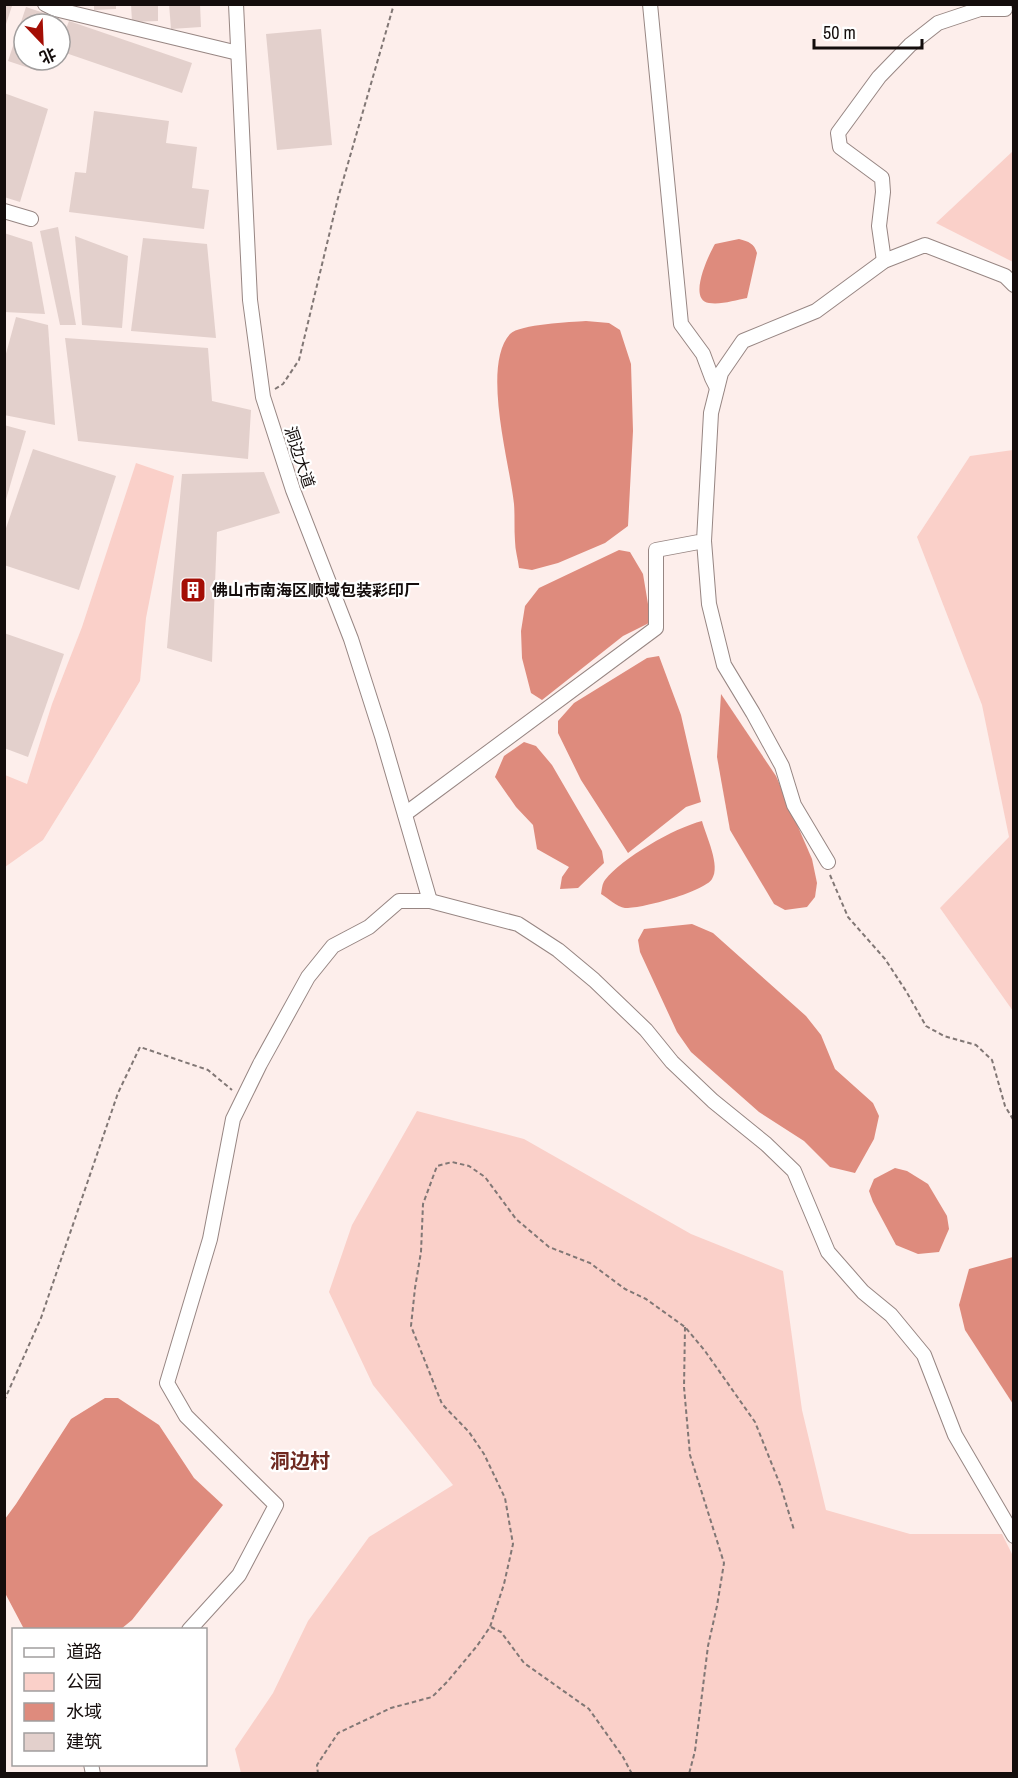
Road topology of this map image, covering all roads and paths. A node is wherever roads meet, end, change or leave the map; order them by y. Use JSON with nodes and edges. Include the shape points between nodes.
{"nodes":[{"id":1,"x":45,"y":4,"type":"edge"},
{"id":2,"x":236,"y":4,"type":"edge"},
{"id":3,"x":394,"y":4,"type":"edge"},
{"id":4,"x":650,"y":4,"type":"edge"},
{"id":5,"x":1005,"y":9,"type":"dead end"},
{"id":6,"x":238,"y":53,"type":"junction"},
{"id":7,"x":4,"y":211,"type":"edge"},
{"id":8,"x":31,"y":219,"type":"dead end"},
{"id":9,"x":884,"y":261,"type":"junction"},
{"id":10,"x":1014,"y":285,"type":"edge"},
{"id":11,"x":717,"y":388,"type":"junction"},
{"id":12,"x":263,"y":397,"type":"junction"},
{"id":13,"x":704,"y":541,"type":"junction"},
{"id":14,"x":405,"y":814,"type":"junction"},
{"id":15,"x":828,"y":862,"type":"joint"},
{"id":16,"x":430,"y":901,"type":"junction"},
{"id":17,"x":244,"y":1096,"type":"junction"},
{"id":18,"x":1014,"y":1121,"type":"edge"},
{"id":19,"x":685,"y":1327,"type":"junction"},
{"id":20,"x":4,"y":1401,"type":"edge"},
{"id":21,"x":794,"y":1530,"type":"dead end"},
{"id":22,"x":1014,"y":1536,"type":"edge"},
{"id":23,"x":490,"y":1627,"type":"junction"},
{"id":24,"x":190,"y":1628,"type":"edge"},
{"id":25,"x":318,"y":1773,"type":"edge"},
{"id":26,"x":632,"y":1773,"type":"edge"},
{"id":27,"x":688,"y":1773,"type":"edge"}],
"edges":[{"from":1,"to":6,"type":"street"},
{"from":2,"to":6,"type":"street","name":"洞边大道"},
{"from":3,"to":12,"type":"path","via":[[338,198],[299,360],[283,384]]},
{"from":4,"to":11,"type":"street","via":[[681,324],[703,354]]},
{"from":5,"to":9,"type":"street","via":[[980,9],[938,23],[879,77],[838,133],[840,147],[882,178],[879,226]]},
{"from":6,"to":12,"type":"street","name":"洞边大道","via":[[250,300]]},
{"from":7,"to":8,"type":"street"},
{"from":9,"to":10,"type":"street","via":[[925,245],[1005,276]]},
{"from":9,"to":11,"type":"street","via":[[816,311],[743,341],[720,373]]},
{"from":11,"to":13,"type":"street","via":[[711,413]]},
{"from":12,"to":14,"type":"street","name":"洞边大道","via":[[293,490],[351,639]]},
{"from":13,"to":14,"type":"street","via":[[656,550],[656,628]]},
{"from":13,"to":15,"type":"street","via":[[709,604],[724,665],[782,766],[794,805]]},
{"from":14,"to":16,"type":"street","name":"洞边大道"},
{"from":15,"to":18,"type":"path","via":[[848,917],[885,959],[926,1026],[976,1045],[992,1060],[1005,1106]]},
{"from":16,"to":17,"type":"street","via":[[399,901],[369,927],[333,946],[308,977]]},
{"from":16,"to":22,"type":"street","via":[[518,924],[558,950],[646,1030],[672,1062],[713,1101],[794,1171],[828,1252],[862,1292],[891,1315],[924,1355],[955,1435]]},
{"from":17,"to":20,"type":"path","via":[[208,1070],[140,1047],[118,1093],[41,1318]]},
{"from":17,"to":24,"type":"street","via":[[233,1119],[210,1239],[167,1383],[186,1416],[276,1505],[238,1575]]},
{"from":19,"to":21,"type":"path","via":[[755,1422]]},
{"from":19,"to":23,"type":"path","via":[[590,1263],[549,1247],[516,1219],[485,1177],[469,1166],[452,1162],[437,1166],[423,1204],[411,1326],[442,1404],[470,1432],[505,1498],[513,1544]]},
{"from":19,"to":27,"type":"path","via":[[684,1387],[690,1455],[724,1563],[708,1646],[695,1751]]},
{"from":23,"to":25,"type":"path","via":[[432,1697],[391,1708],[338,1733],[317,1765]]},
{"from":23,"to":26,"type":"path","via":[[501,1632],[524,1663],[589,1709]]}]}
